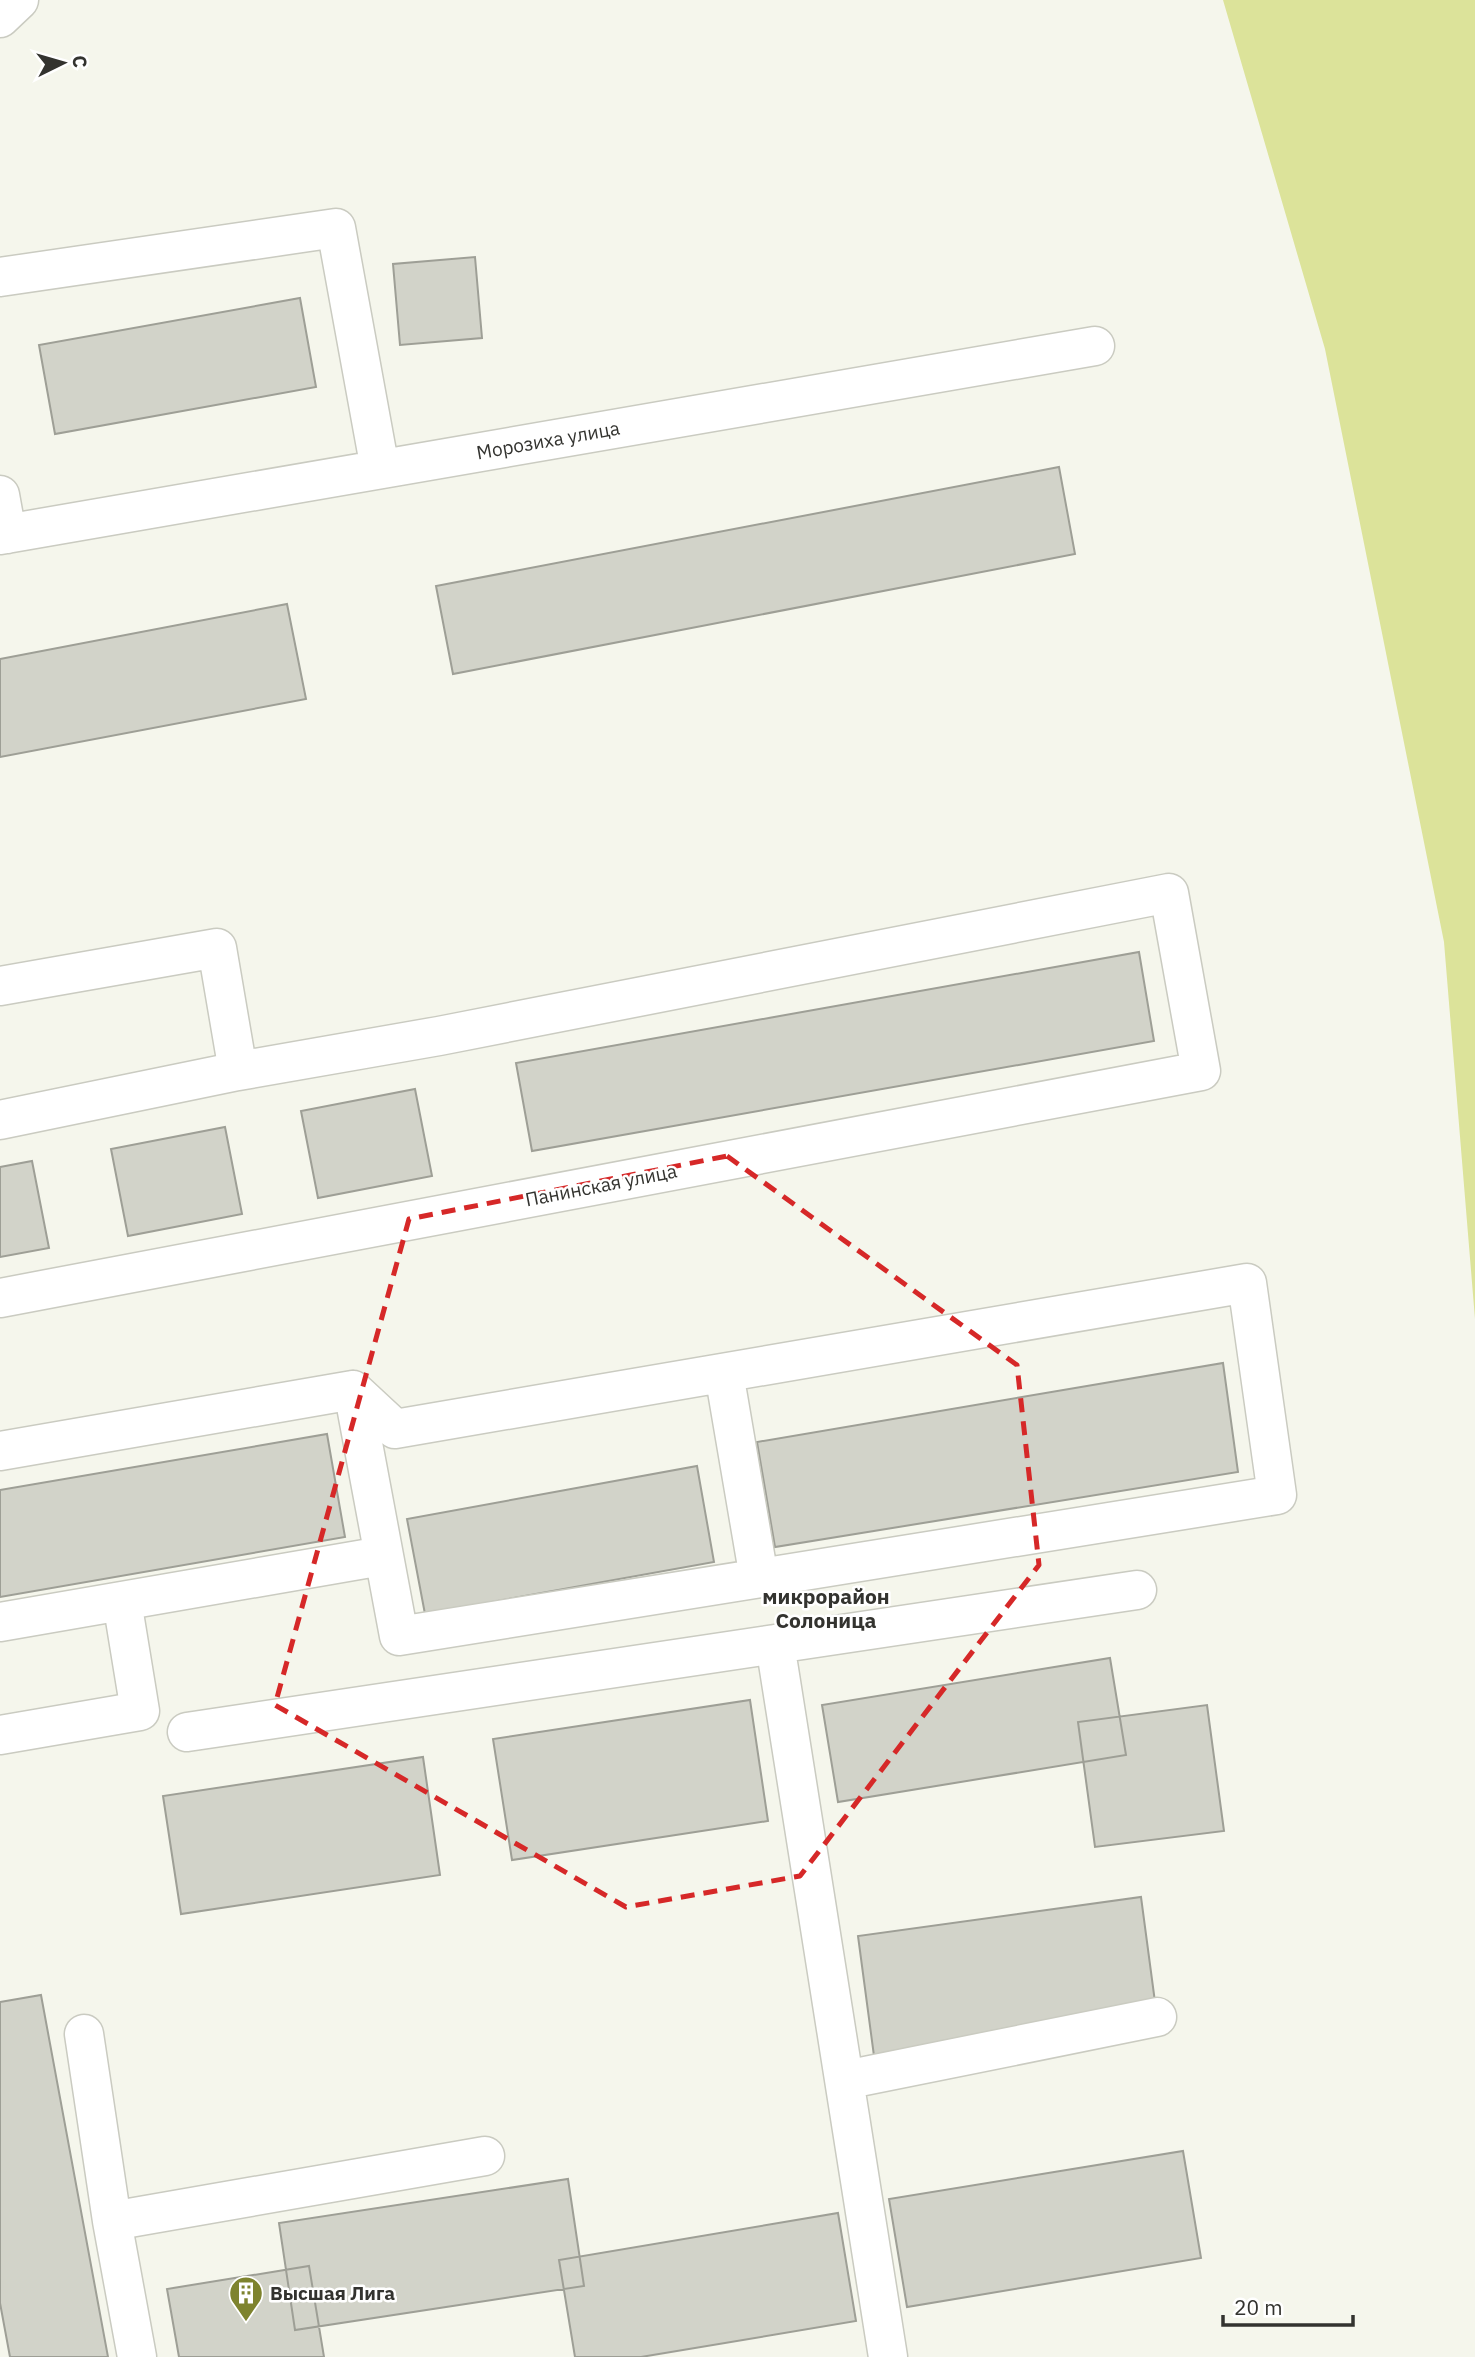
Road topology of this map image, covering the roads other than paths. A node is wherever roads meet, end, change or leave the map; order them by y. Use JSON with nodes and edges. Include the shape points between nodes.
{"nodes":[{"id":1,"x":19,"y":0,"type":"edge"},
{"id":2,"x":0,"y":18,"type":"edge"},
{"id":3,"x":0,"y":277,"type":"edge"},
{"id":4,"x":1095,"y":346,"type":"dead end"},
{"id":5,"x":380,"y":469,"type":"junction"},
{"id":6,"x":0,"y":495,"type":"edge"},
{"id":7,"x":3,"y":534,"type":"edge"},
{"id":8,"x":0,"y":986,"type":"edge"},
{"id":9,"x":238,"y":1071,"type":"junction"},
{"id":10,"x":0,"y":1120,"type":"edge"},
{"id":11,"x":0,"y":1298,"type":"edge"},
{"id":12,"x":724,"y":1373,"type":"junction"},
{"id":13,"x":353,"y":1390,"type":"junction"},
{"id":14,"x":0,"y":1451,"type":"edge"},
{"id":15,"x":382,"y":1556,"type":"junction"},
{"id":16,"x":759,"y":1578,"type":"junction"},
{"id":17,"x":1137,"y":1590,"type":"dead end"},
{"id":18,"x":122,"y":1601,"type":"junction"},
{"id":19,"x":0,"y":1622,"type":"edge"},
{"id":20,"x":775,"y":1644,"type":"junction"},
{"id":21,"x":187,"y":1732,"type":"dead end"},
{"id":22,"x":0,"y":1735,"type":"edge"},
{"id":23,"x":1157,"y":2017,"type":"dead end"},
{"id":24,"x":84,"y":2034,"type":"dead end"},
{"id":25,"x":845,"y":2080,"type":"junction"},
{"id":26,"x":485,"y":2156,"type":"dead end"},
{"id":27,"x":112,"y":2221,"type":"junction"},
{"id":28,"x":137,"y":2357,"type":"edge"},
{"id":29,"x":888,"y":2357,"type":"edge"}],
"edges":[{"from":1,"to":2,"type":"street"},
{"from":3,"to":5,"type":"street","via":[[336,228]]},
{"from":4,"to":5,"type":"street","name":"Морозиха улица"},
{"from":5,"to":7,"type":"street","name":"Морозиха улица"},
{"from":6,"to":7,"type":"street"},
{"from":8,"to":9,"type":"street","via":[[217,948]]},
{"from":9,"to":10,"type":"street"},
{"from":9,"to":11,"type":"street","name":"Панинская улица","via":[[1169,893],[1201,1071]]},
{"from":12,"to":13,"type":"street","via":[[395,1429]]},
{"from":12,"to":16,"type":"street"},
{"from":12,"to":16,"type":"street","via":[[1247,1283],[1277,1496]]},
{"from":13,"to":14,"type":"street"},
{"from":13,"to":15,"type":"street"},
{"from":15,"to":16,"type":"street","via":[[399,1636]]},
{"from":15,"to":18,"type":"street"},
{"from":17,"to":20,"type":"street"},
{"from":18,"to":19,"type":"street"},
{"from":18,"to":22,"type":"street","via":[[140,1711]]},
{"from":20,"to":21,"type":"street"},
{"from":20,"to":25,"type":"street"},
{"from":23,"to":25,"type":"street"},
{"from":24,"to":27,"type":"street"},
{"from":25,"to":29,"type":"street"},
{"from":26,"to":27,"type":"street"},
{"from":27,"to":28,"type":"street"}]}
